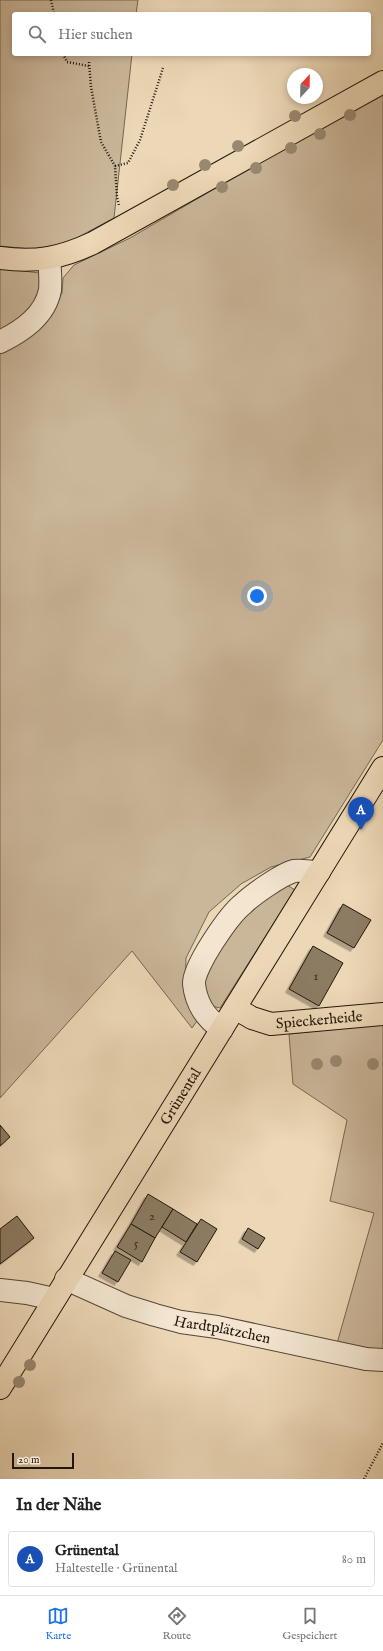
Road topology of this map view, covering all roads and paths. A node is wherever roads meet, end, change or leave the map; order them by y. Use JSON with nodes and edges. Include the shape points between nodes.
{"nodes":[{"id":1,"x":51,"y":0,"type":"edge"},
{"id":2,"x":54,"y":12,"type":"edge"},
{"id":3,"x":64,"y":56,"type":"edge"},
{"id":4,"x":163,"y":68,"type":"dead end"},
{"id":5,"x":383,"y":82,"type":"edge"},
{"id":6,"x":115,"y":166,"type":"junction"},
{"id":7,"x":124,"y":227,"type":"junction"},
{"id":8,"x":0,"y":258,"type":"edge"},
{"id":9,"x":49,"y":258,"type":"junction"},
{"id":10,"x":0,"y":342,"type":"edge"},
{"id":11,"x":383,"y":768,"type":"edge"},
{"id":12,"x":319,"y":872,"type":"junction"},
{"id":13,"x":235,"y":1008,"type":"junction"},
{"id":14,"x":383,"y":1014,"type":"edge"},
{"id":15,"x":222,"y":1029,"type":"junction"},
{"id":16,"x":66,"y":1279,"type":"junction"},
{"id":17,"x":0,"y":1290,"type":"edge"},
{"id":18,"x":54,"y":1299,"type":"junction"},
{"id":19,"x":383,"y":1360,"type":"edge"},
{"id":20,"x":0,"y":1388,"type":"edge"},
{"id":21,"x":383,"y":1444,"type":"edge"},
{"id":22,"x":364,"y":1479,"type":"edge"}],
"edges":[{"from":1,"to":2,"type":"path"},
{"from":3,"to":6,"type":"path","via":[[67,62],[89,64],[101,142]]},
{"from":4,"to":6,"type":"path","via":[[140,140],[128,163]]},
{"from":5,"to":7,"type":"main road"},
{"from":6,"to":7,"type":"path","via":[[117,197]]},
{"from":7,"to":9,"type":"main road","via":[[74,252]]},
{"from":8,"to":9,"type":"main road"},
{"from":9,"to":10,"type":"street","via":[[50,284],[47,301],[31,323]]},
{"from":11,"to":12,"type":"main road","name":"Grünental"},
{"from":12,"to":13,"type":"main road","name":"Grünental"},
{"from":12,"to":15,"type":"street","via":[[294,872],[270,883],[242,904],[201,961],[194,983],[199,1004],[210,1021]]},
{"from":13,"to":14,"type":"main road","name":"Spieckerheide","via":[[252,1018],[271,1024]]},
{"from":13,"to":15,"type":"main road","name":"Grünental"},
{"from":15,"to":16,"type":"main road","name":"Grünental"},
{"from":16,"to":18,"type":"main road","name":"Grünental"},
{"from":16,"to":19,"type":"street","name":"Hardtplätzchen","via":[[155,1316],[366,1359]]},
{"from":17,"to":18,"type":"street"},
{"from":18,"to":20,"type":"main road","name":"Grünental"},
{"from":21,"to":22,"type":"path"}]}
